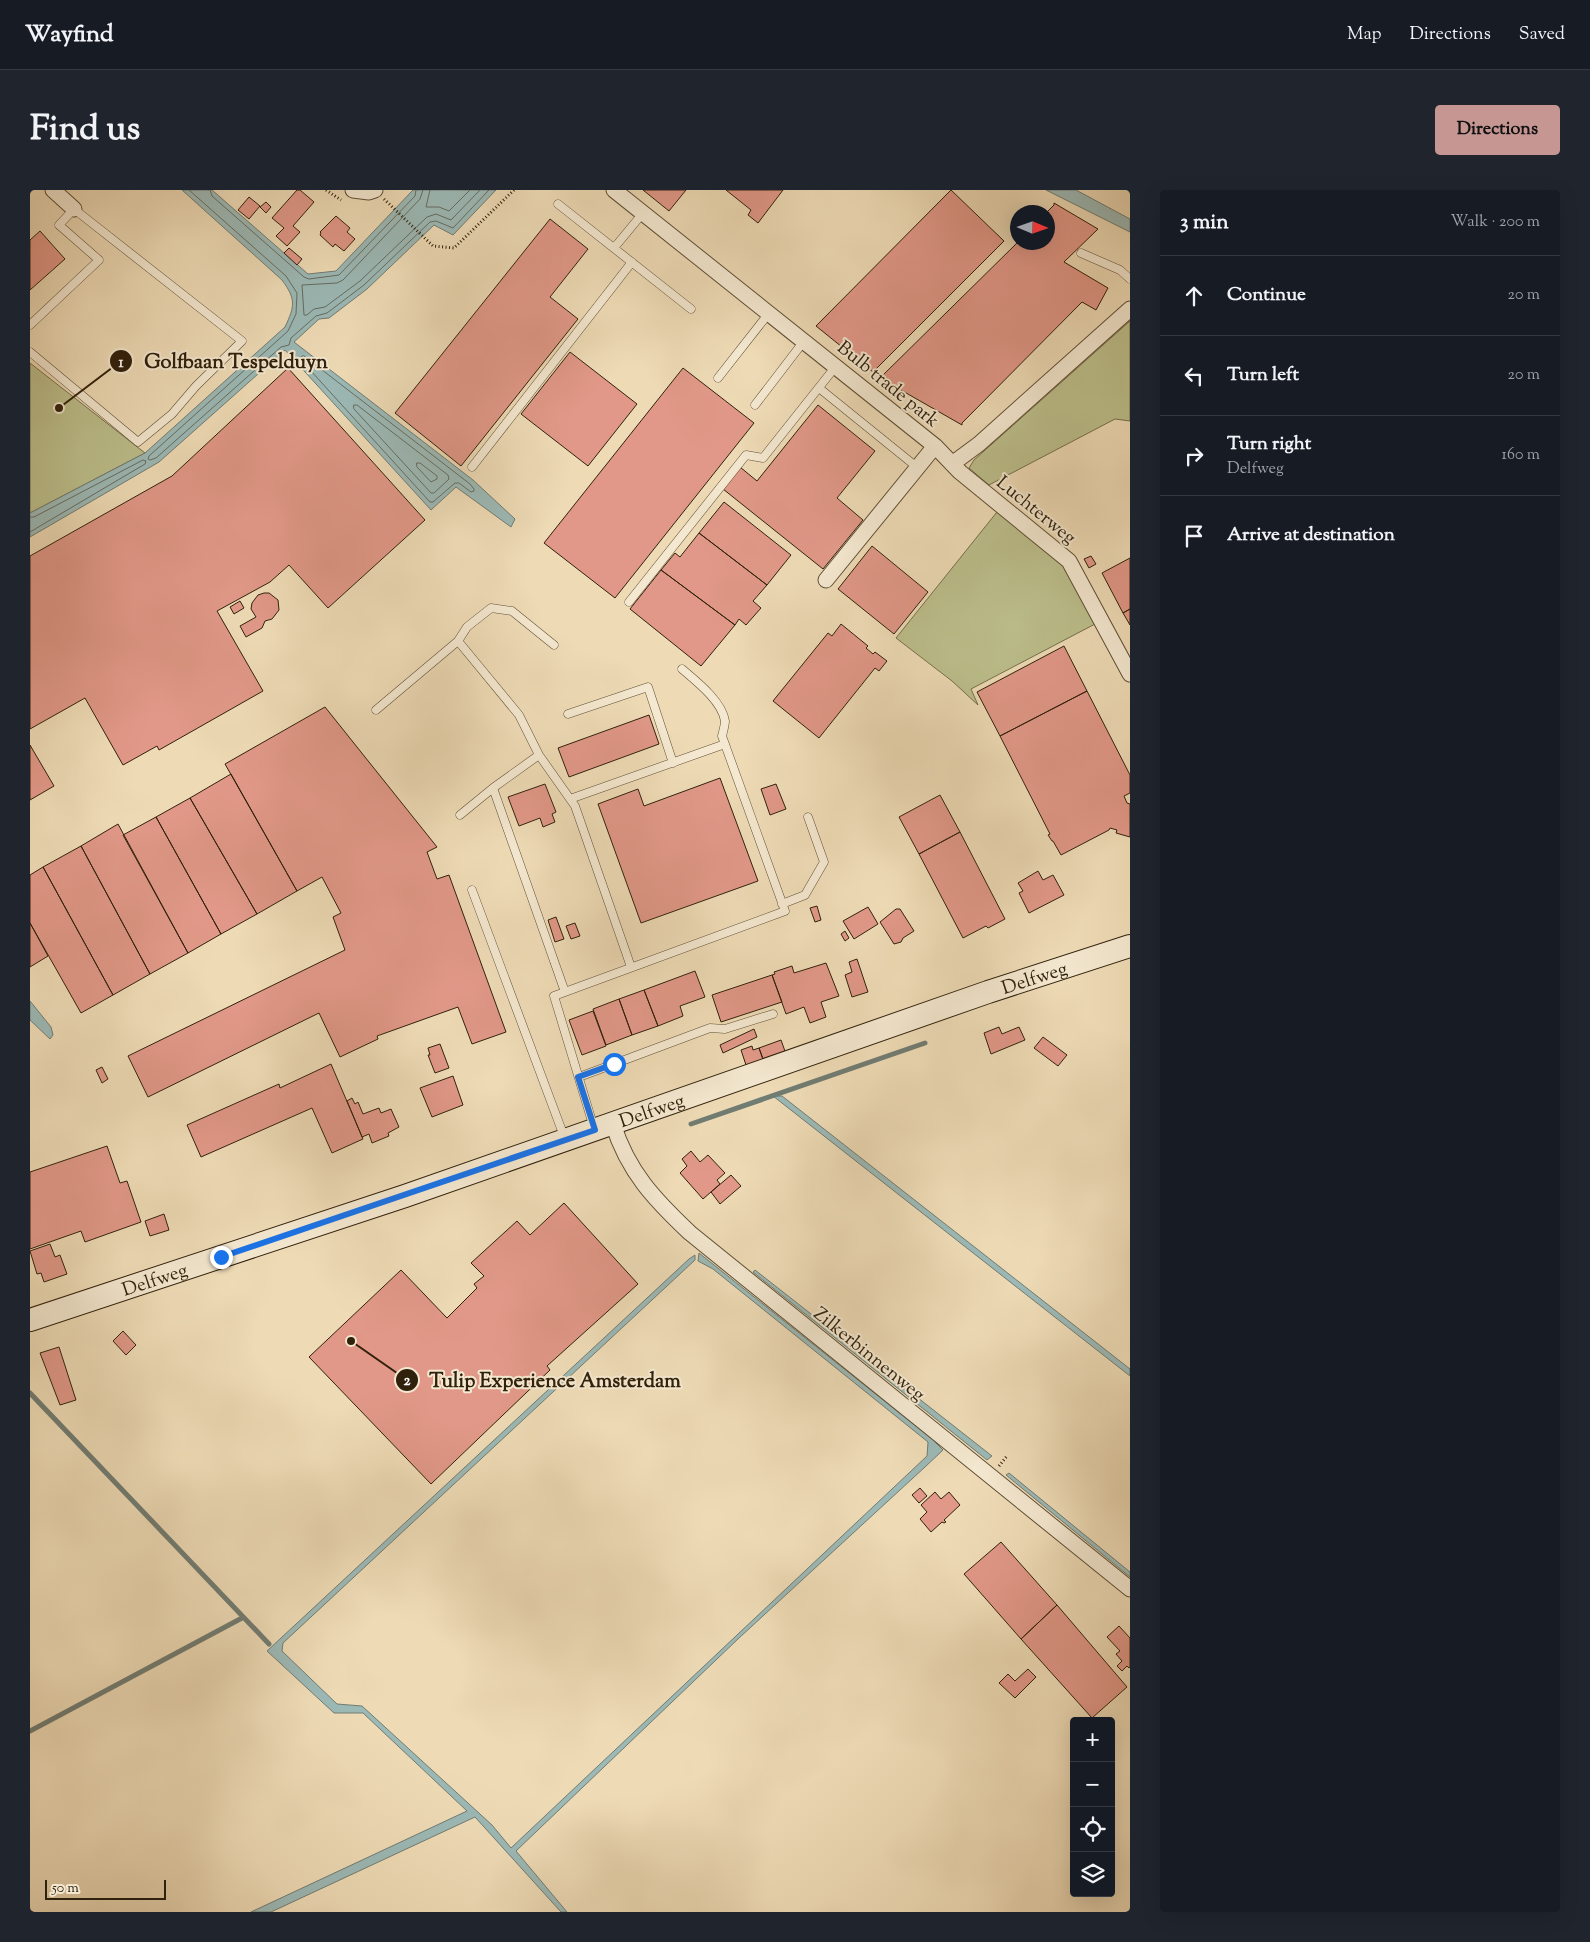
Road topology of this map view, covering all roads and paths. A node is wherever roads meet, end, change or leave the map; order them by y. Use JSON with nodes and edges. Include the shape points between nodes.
{"nodes":[{"id":1,"x":53,"y":190,"type":"edge"},
{"id":2,"x":353,"y":190,"type":"edge"},
{"id":3,"x":375,"y":190,"type":"edge"},
{"id":4,"x":514,"y":190,"type":"edge"},
{"id":5,"x":614,"y":190,"type":"edge"},
{"id":6,"x":558,"y":204,"type":"dead end"},
{"id":7,"x":392,"y":205,"type":"dead end"},
{"id":8,"x":74,"y":209,"type":"junction"},
{"id":9,"x":643,"y":213,"type":"junction"},
{"id":10,"x":614,"y":248,"type":"junction"},
{"id":11,"x":1081,"y":253,"type":"dead end"},
{"id":12,"x":632,"y":262,"type":"junction"},
{"id":13,"x":1130,"y":279,"type":"edge"},
{"id":14,"x":691,"y":309,"type":"dead end"},
{"id":15,"x":1130,"y":309,"type":"edge"},
{"id":16,"x":769,"y":313,"type":"junction"},
{"id":17,"x":30,"y":325,"type":"edge"},
{"id":18,"x":804,"y":341,"type":"junction"},
{"id":19,"x":30,"y":352,"type":"edge"},
{"id":20,"x":836,"y":366,"type":"junction"},
{"id":21,"x":718,"y":378,"type":"dead end"},
{"id":22,"x":819,"y":388,"type":"junction"},
{"id":23,"x":755,"y":405,"type":"dead end"},
{"id":24,"x":936,"y":446,"type":"junction"},
{"id":25,"x":952,"y":464,"type":"junction"},
{"id":26,"x":472,"y":467,"type":"dead end"},
{"id":27,"x":918,"y":468,"type":"junction"},
{"id":28,"x":826,"y":580,"type":"dead end"},
{"id":29,"x":629,"y":602,"type":"dead end"},
{"id":30,"x":458,"y":641,"type":"junction"},
{"id":31,"x":554,"y":645,"type":"dead end"},
{"id":32,"x":682,"y":669,"type":"dead end"},
{"id":33,"x":1130,"y":674,"type":"edge"},
{"id":34,"x":376,"y":710,"type":"dead end"},
{"id":35,"x":568,"y":714,"type":"dead end"},
{"id":36,"x":725,"y":744,"type":"junction"},
{"id":37,"x":539,"y":755,"type":"junction"},
{"id":38,"x":673,"y":763,"type":"junction"},
{"id":39,"x":492,"y":788,"type":"junction"},
{"id":40,"x":570,"y":800,"type":"junction"},
{"id":41,"x":460,"y":815,"type":"dead end"},
{"id":42,"x":808,"y":818,"type":"dead end"},
{"id":43,"x":472,"y":890,"type":"dead end"},
{"id":44,"x":782,"y":904,"type":"junction"},
{"id":45,"x":1130,"y":946,"type":"edge"},
{"id":46,"x":631,"y":968,"type":"junction"},
{"id":47,"x":564,"y":992,"type":"junction"},
{"id":48,"x":773,"y":1014,"type":"dead end"},
{"id":49,"x":578,"y":1077,"type":"junction"},
{"id":50,"x":604,"y":1127,"type":"junction"},
{"id":51,"x":565,"y":1140,"type":"junction"},
{"id":52,"x":30,"y":1320,"type":"edge"},
{"id":53,"x":1006,"y":1456,"type":"dead end"},
{"id":54,"x":1004,"y":1460,"type":"dead end"},
{"id":55,"x":1130,"y":1589,"type":"edge"}],
"edges":[{"from":1,"to":8,"type":"street"},
{"from":2,"to":3,"type":"street"},
{"from":4,"to":7,"type":"path","via":[[454,248],[433,246]]},
{"from":5,"to":9,"type":"street","name":"Bulb trade park"},
{"from":6,"to":10,"type":"lane"},
{"from":8,"to":17,"type":"lane","via":[[59,225],[99,260]]},
{"from":8,"to":19,"type":"lane","via":[[242,341],[172,414],[138,442]]},
{"from":9,"to":10,"type":"lane"},
{"from":9,"to":16,"type":"street","name":"Bulb trade park"},
{"from":10,"to":12,"type":"lane"},
{"from":11,"to":13,"type":"lane","via":[[1120,270]]},
{"from":12,"to":14,"type":"lane"},
{"from":12,"to":26,"type":"lane"},
{"from":15,"to":25,"type":"street","via":[[979,444]]},
{"from":16,"to":18,"type":"street","name":"Bulb trade park"},
{"from":16,"to":21,"type":"lane"},
{"from":18,"to":20,"type":"street","name":"Bulb trade park"},
{"from":18,"to":23,"type":"lane"},
{"from":20,"to":22,"type":"lane"},
{"from":20,"to":24,"type":"street","name":"Bulb trade park"},
{"from":22,"to":27,"type":"lane"},
{"from":22,"to":29,"type":"lane","via":[[763,458],[746,455]]},
{"from":24,"to":25,"type":"street","name":"Bulb trade park"},
{"from":24,"to":27,"type":"street"},
{"from":25,"to":33,"type":"street","name":"Luchterweg","via":[[1069,561]]},
{"from":27,"to":28,"type":"street"},
{"from":30,"to":31,"type":"lane","via":[[467,627],[491,608],[512,611]]},
{"from":30,"to":34,"type":"lane"},
{"from":30,"to":37,"type":"lane","via":[[519,715]]},
{"from":32,"to":36,"type":"lane","via":[[717,704],[725,721],[722,736]]},
{"from":35,"to":38,"type":"lane","via":[[648,687]]},
{"from":36,"to":38,"type":"lane"},
{"from":36,"to":44,"type":"lane"},
{"from":37,"to":39,"type":"lane"},
{"from":37,"to":40,"type":"lane"},
{"from":38,"to":40,"type":"lane"},
{"from":39,"to":41,"type":"lane"},
{"from":39,"to":47,"type":"lane"},
{"from":40,"to":46,"type":"lane","via":[[575,806]]},
{"from":42,"to":44,"type":"lane","via":[[824,862],[805,895]]},
{"from":43,"to":51,"type":"lane"},
{"from":44,"to":46,"type":"lane","via":[[785,911]]},
{"from":45,"to":50,"type":"main road","name":"Delfweg","via":[[988,992]]},
{"from":46,"to":47,"type":"lane"},
{"from":47,"to":49,"type":"lane","via":[[554,996]]},
{"from":48,"to":49,"type":"lane","via":[[725,1029],[710,1028]]},
{"from":49,"to":50,"type":"lane"},
{"from":50,"to":51,"type":"main road","name":"Delfweg"},
{"from":50,"to":55,"type":"street","name":"Zilkerbinnenweg","via":[[657,1202],[690,1233]]},
{"from":51,"to":52,"type":"main road","name":"Delfweg"},
{"from":53,"to":54,"type":"path"}]}
